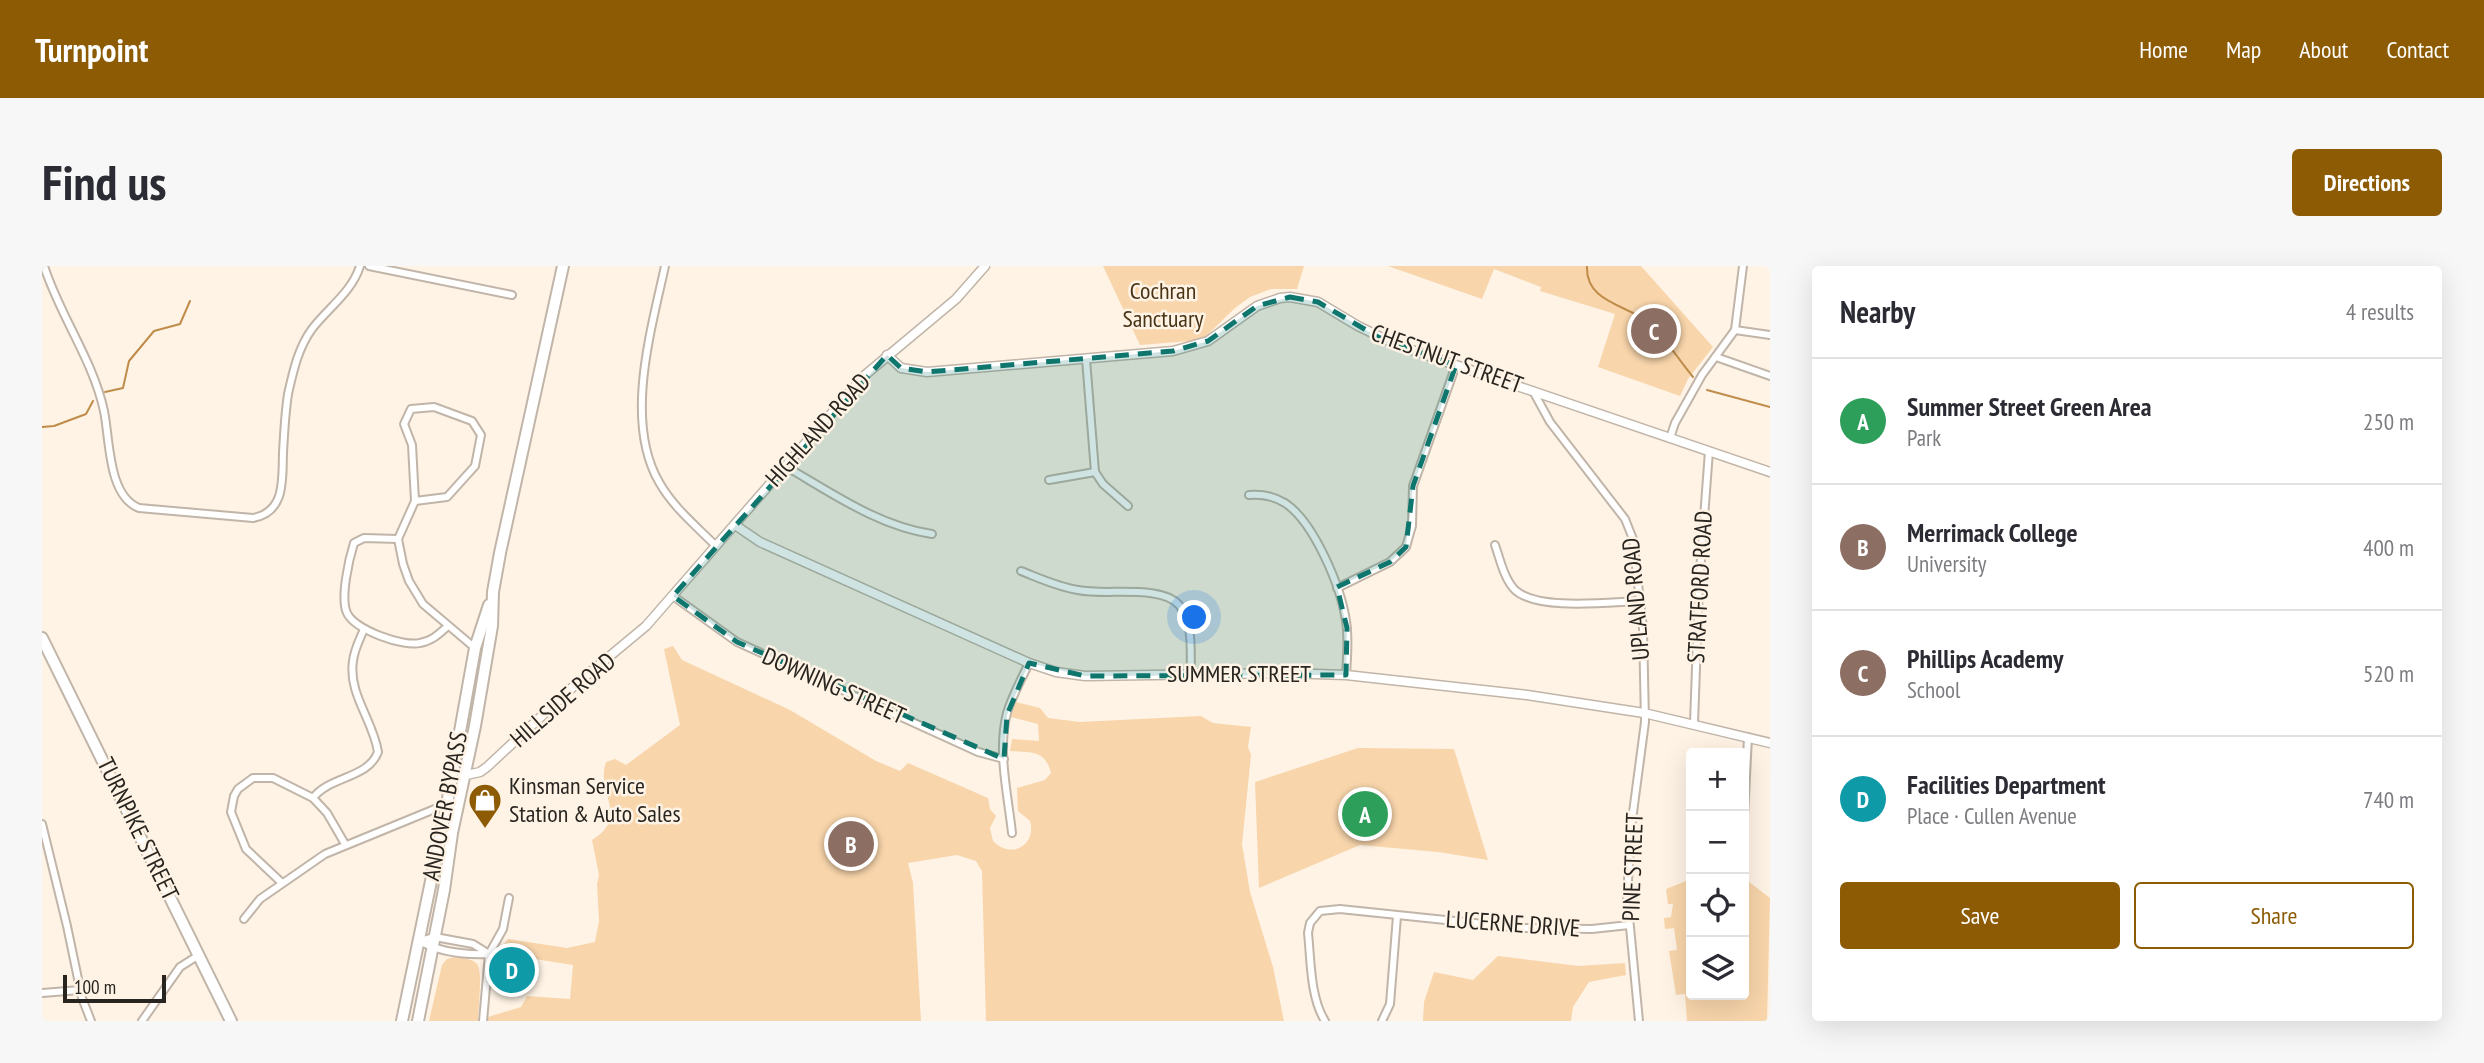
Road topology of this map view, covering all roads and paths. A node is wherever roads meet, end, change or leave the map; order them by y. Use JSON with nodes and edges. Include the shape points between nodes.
{"nodes":[{"id":1,"x":44,"y":266,"type":"edge"},
{"id":2,"x":360,"y":266,"type":"edge"},
{"id":3,"x":369,"y":266,"type":"edge"},
{"id":4,"x":563,"y":266,"type":"edge"},
{"id":5,"x":665,"y":266,"type":"edge"},
{"id":6,"x":985,"y":266,"type":"edge"},
{"id":7,"x":1743,"y":266,"type":"edge"},
{"id":8,"x":512,"y":295,"type":"dead end"},
{"id":9,"x":1735,"y":330,"type":"junction"},
{"id":10,"x":1770,"y":335,"type":"edge"},
{"id":11,"x":887,"y":355,"type":"junction"},
{"id":12,"x":1716,"y":357,"type":"junction"},
{"id":13,"x":1086,"y":359,"type":"junction"},
{"id":14,"x":1456,"y":365,"type":"junction"},
{"id":15,"x":1770,"y":376,"type":"edge"},
{"id":16,"x":1533,"y":391,"type":"junction"},
{"id":17,"x":1670,"y":438,"type":"junction"},
{"id":18,"x":1709,"y":451,"type":"junction"},
{"id":19,"x":785,"y":466,"type":"junction"},
{"id":20,"x":1095,"y":472,"type":"junction"},
{"id":21,"x":1770,"y":472,"type":"edge"},
{"id":22,"x":1049,"y":480,"type":"dead end"},
{"id":23,"x":1249,"y":495,"type":"dead end"},
{"id":24,"x":415,"y":501,"type":"junction"},
{"id":25,"x":1128,"y":506,"type":"dead end"},
{"id":26,"x":735,"y":525,"type":"junction"},
{"id":27,"x":932,"y":534,"type":"dead end"},
{"id":28,"x":398,"y":539,"type":"junction"},
{"id":29,"x":1494,"y":545,"type":"dead end"},
{"id":30,"x":716,"y":546,"type":"junction"},
{"id":31,"x":1021,"y":571,"type":"dead end"},
{"id":32,"x":1337,"y":588,"type":"junction"},
{"id":33,"x":493,"y":592,"type":"junction"},
{"id":34,"x":673,"y":596,"type":"junction"},
{"id":35,"x":1640,"y":601,"type":"junction"},
{"id":36,"x":664,"y":606,"type":"joint"},
{"id":37,"x":448,"y":626,"type":"junction"},
{"id":38,"x":364,"y":629,"type":"junction"},
{"id":39,"x":42,"y":638,"type":"edge"},
{"id":40,"x":475,"y":648,"type":"junction"},
{"id":41,"x":1029,"y":663,"type":"junction"},
{"id":42,"x":1191,"y":674,"type":"junction"},
{"id":43,"x":1346,"y":675,"type":"junction"},
{"id":44,"x":1644,"y":713,"type":"junction"},
{"id":45,"x":1694,"y":723,"type":"junction"},
{"id":46,"x":1748,"y":737,"type":"junction"},
{"id":47,"x":1770,"y":743,"type":"edge"},
{"id":48,"x":1004,"y":759,"type":"junction"},
{"id":49,"x":452,"y":775,"type":"junction"},
{"id":50,"x":465,"y":776,"type":"junction"},
{"id":51,"x":313,"y":798,"type":"junction"},
{"id":52,"x":447,"y":804,"type":"junction"},
{"id":53,"x":459,"y":804,"type":"junction"},
{"id":54,"x":1744,"y":811,"type":"edge"},
{"id":55,"x":42,"y":824,"type":"edge"},
{"id":56,"x":1012,"y":833,"type":"dead end"},
{"id":57,"x":345,"y":844,"type":"junction"},
{"id":58,"x":282,"y":883,"type":"junction"},
{"id":59,"x":509,"y":898,"type":"dead end"},
{"id":60,"x":1397,"y":916,"type":"junction"},
{"id":61,"x":244,"y":919,"type":"dead end"},
{"id":62,"x":1629,"y":925,"type":"junction"},
{"id":63,"x":419,"y":941,"type":"junction"},
{"id":64,"x":434,"y":942,"type":"junction"},
{"id":65,"x":489,"y":954,"type":"junction"},
{"id":66,"x":199,"y":955,"type":"junction"},
{"id":67,"x":80,"y":990,"type":"junction"},
{"id":68,"x":42,"y":993,"type":"edge"},
{"id":69,"x":91,"y":1021,"type":"edge"},
{"id":70,"x":142,"y":1021,"type":"edge"},
{"id":71,"x":232,"y":1021,"type":"edge"},
{"id":72,"x":402,"y":1021,"type":"edge"},
{"id":73,"x":418,"y":1021,"type":"edge"},
{"id":74,"x":483,"y":1021,"type":"edge"},
{"id":75,"x":1325,"y":1021,"type":"edge"},
{"id":76,"x":1382,"y":1021,"type":"edge"},
{"id":77,"x":1639,"y":1021,"type":"edge"}],
"edges":[{"from":1,"to":2,"type":"street","via":[[100,393],[115,482],[123,498],[139,508],[253,518],[270,511],[282,488],[285,416],[303,343],[352,283]]},
{"from":3,"to":8,"type":"street"},
{"from":4,"to":33,"type":"main road","name":"ANDOVER BYPASS"},
{"from":5,"to":30,"type":"street","via":[[642,391],[642,431],[659,483]]},
{"from":6,"to":11,"type":"street","name":"HIGHLAND ROAD","via":[[956,299]]},
{"from":7,"to":9,"type":"street"},
{"from":9,"to":10,"type":"street"},
{"from":9,"to":12,"type":"street"},
{"from":11,"to":13,"type":"street","name":"CHESTNUT STREET","via":[[901,368],[927,372]]},
{"from":11,"to":19,"type":"street","name":"HIGHLAND ROAD"},
{"from":12,"to":15,"type":"street"},
{"from":12,"to":17,"type":"street"},
{"from":13,"to":14,"type":"street","name":"CHESTNUT STREET","via":[[1191,347],[1208,341],[1257,306],[1290,297],[1318,302],[1378,337]]},
{"from":13,"to":20,"type":"street"},
{"from":14,"to":16,"type":"street","name":"CHESTNUT STREET"},
{"from":14,"to":32,"type":"street","via":[[1413,485],[1412,526],[1406,547],[1390,562]]},
{"from":16,"to":17,"type":"street","name":"CHESTNUT STREET"},
{"from":16,"to":35,"type":"street","name":"UPLAND ROAD","via":[[1550,422],[1629,524]]},
{"from":17,"to":18,"type":"street","name":"CHESTNUT STREET"},
{"from":18,"to":21,"type":"street","name":"CHESTNUT STREET"},
{"from":18,"to":45,"type":"street","name":"STRATFORD ROAD"},
{"from":19,"to":26,"type":"street","name":"HIGHLAND ROAD"},
{"from":19,"to":27,"type":"street","via":[[877,518]]},
{"from":20,"to":22,"type":"street"},
{"from":20,"to":25,"type":"street"},
{"from":23,"to":32,"type":"street","via":[[1283,501],[1299,516]]},
{"from":24,"to":24,"type":"street","via":[[412,445],[404,424],[411,409],[435,407],[472,421],[481,435],[475,466],[447,497]]},
{"from":24,"to":28,"type":"street"},
{"from":26,"to":30,"type":"street","name":"HIGHLAND ROAD"},
{"from":26,"to":41,"type":"street","name":"SUMMER STREET","via":[[760,542]]},
{"from":28,"to":37,"type":"street","via":[[417,596]]},
{"from":28,"to":38,"type":"street","via":[[364,538],[354,543],[345,603],[347,613]]},
{"from":29,"to":35,"type":"street","via":[[1513,587],[1528,597],[1555,603]]},
{"from":30,"to":34,"type":"street","name":"HIGHLAND ROAD"},
{"from":31,"to":42,"type":"street","via":[[1076,590],[1146,593],[1173,600],[1188,624]]},
{"from":32,"to":43,"type":"street","via":[[1347,628]]},
{"from":33,"to":40,"type":"main road","name":"ANDOVER BYPASS"},
{"from":33,"to":50,"type":"main road","name":"ANDOVER BYPASS","via":[[492,626]]},
{"from":34,"to":36,"type":"street","name":"HIGHLAND ROAD"},
{"from":34,"to":48,"type":"street","name":"DOWNING STREET","via":[[737,642],[978,752]]},
{"from":35,"to":44,"type":"street","name":"UPLAND ROAD"},
{"from":36,"to":50,"type":"street","name":"HILLSIDE ROAD","via":[[487,767]]},
{"from":37,"to":38,"type":"street","via":[[426,642],[411,644]]},
{"from":37,"to":40,"type":"street"},
{"from":38,"to":51,"type":"street","via":[[353,675],[378,752],[365,769],[322,788]]},
{"from":39,"to":66,"type":"main road","name":"TURNPIKE STREET"},
{"from":40,"to":49,"type":"main road","name":"ANDOVER BYPASS"},
{"from":41,"to":42,"type":"street","name":"SUMMER STREET","via":[[1074,676]]},
{"from":41,"to":48,"type":"street","via":[[1007,715]]},
{"from":42,"to":43,"type":"street","name":"SUMMER STREET"},
{"from":43,"to":44,"type":"street","name":"SUMMER STREET"},
{"from":44,"to":45,"type":"street","name":"SUMMER STREET"},
{"from":44,"to":62,"type":"street","name":"PINE STREET","via":[[1628,871]]},
{"from":45,"to":46,"type":"street","name":"SUMMER STREET"},
{"from":46,"to":47,"type":"street","name":"SUMMER STREET"},
{"from":46,"to":54,"type":"street"},
{"from":48,"to":56,"type":"street"},
{"from":49,"to":50,"type":"street"},
{"from":49,"to":52,"type":"main road","name":"ANDOVER BYPASS"},
{"from":50,"to":53,"type":"main road","name":"ANDOVER BYPASS"},
{"from":51,"to":57,"type":"street"},
{"from":51,"to":58,"type":"street","via":[[263,776],[245,783],[234,796],[231,812],[240,838]]},
{"from":52,"to":53,"type":"street"},
{"from":52,"to":57,"type":"street"},
{"from":52,"to":63,"type":"main road","name":"ANDOVER BYPASS"},
{"from":53,"to":64,"type":"main road","name":"ANDOVER BYPASS"},
{"from":55,"to":67,"type":"street"},
{"from":57,"to":58,"type":"street"},
{"from":58,"to":61,"type":"street","via":[[260,899]]},
{"from":59,"to":65,"type":"street","via":[[503,929]]},
{"from":60,"to":62,"type":"street","name":"LUCERNE DRIVE","via":[[1522,928]]},
{"from":60,"to":75,"type":"street","name":"LUCERNE DRIVE","via":[[1329,909],[1314,916],[1309,947],[1318,1007]]},
{"from":60,"to":76,"type":"street","via":[[1390,1004]]},
{"from":62,"to":77,"type":"street","name":"PINE STREET"},
{"from":63,"to":64,"type":"street"},
{"from":63,"to":64,"type":"street"},
{"from":63,"to":72,"type":"main road","name":"ANDOVER BYPASS"},
{"from":64,"to":65,"type":"street","via":[[472,954]]},
{"from":64,"to":65,"type":"street","via":[[473,944]]},
{"from":64,"to":73,"type":"main road","name":"ANDOVER BYPASS"},
{"from":65,"to":74,"type":"street"},
{"from":66,"to":70,"type":"street","via":[[180,967]]},
{"from":66,"to":71,"type":"main road","name":"TURNPIKE STREET"},
{"from":67,"to":68,"type":"street"},
{"from":67,"to":69,"type":"street"}]}
